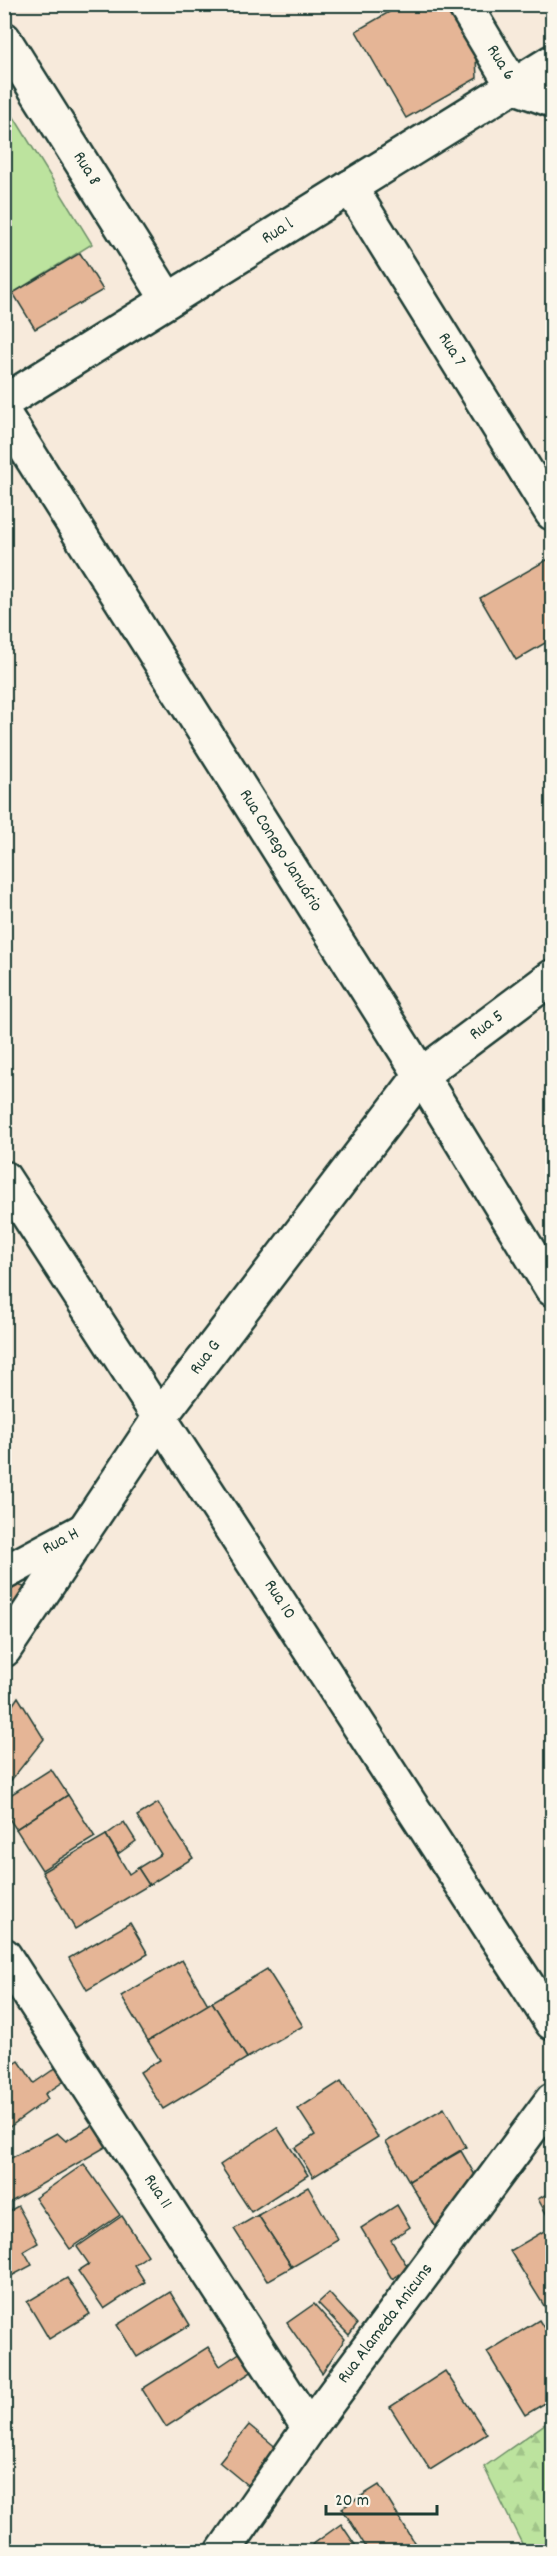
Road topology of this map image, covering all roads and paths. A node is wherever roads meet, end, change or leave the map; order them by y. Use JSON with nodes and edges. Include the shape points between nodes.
{"nodes":[{"id":1,"x":464,"y":4,"type":"edge"},
{"id":2,"x":4,"y":39,"type":"edge"},
{"id":3,"x":552,"y":62,"type":"edge"},
{"id":4,"x":513,"y":86,"type":"junction"},
{"id":5,"x":552,"y":100,"type":"edge"},
{"id":6,"x":350,"y":187,"type":"junction"},
{"id":7,"x":168,"y":300,"type":"junction"},
{"id":8,"x":4,"y":402,"type":"edge"},
{"id":9,"x":4,"y":414,"type":"edge"},
{"id":10,"x":552,"y":513,"type":"edge"},
{"id":11,"x":552,"y":977,"type":"edge"},
{"id":12,"x":421,"y":1075,"type":"junction"},
{"id":13,"x":4,"y":1178,"type":"edge"},
{"id":14,"x":552,"y":1289,"type":"edge"},
{"id":15,"x":160,"y":1418,"type":"junction"},
{"id":16,"x":86,"y":1529,"type":"junction"},
{"id":17,"x":4,"y":1573,"type":"edge"},
{"id":18,"x":4,"y":1650,"type":"edge"},
{"id":19,"x":4,"y":1955,"type":"edge"},
{"id":20,"x":552,"y":2023,"type":"edge"},
{"id":21,"x":552,"y":2100,"type":"edge"},
{"id":22,"x":309,"y":2428,"type":"junction"},
{"id":23,"x":223,"y":2552,"type":"edge"}],
"edges":[{"from":1,"to":4,"type":"street","name":"Rua 6"},
{"from":2,"to":7,"type":"street","name":"Rua 8"},
{"from":3,"to":4,"type":"street","name":"Rua l"},
{"from":4,"to":5,"type":"street","name":"Rua 6"},
{"from":4,"to":6,"type":"street","name":"Rua l"},
{"from":6,"to":7,"type":"street","name":"Rua l"},
{"from":6,"to":10,"type":"street","name":"Rua 7"},
{"from":7,"to":8,"type":"street","name":"Rua l"},
{"from":9,"to":12,"type":"street","name":"Rua Conego Januário"},
{"from":11,"to":12,"type":"street","name":"Rua 5"},
{"from":12,"to":14,"type":"street","name":"Rua Conego Januário"},
{"from":12,"to":15,"type":"street","name":"Rua G"},
{"from":13,"to":15,"type":"street","name":"Rua 10"},
{"from":15,"to":16,"type":"street","name":"Rua G"},
{"from":15,"to":20,"type":"street","name":"Rua 10"},
{"from":16,"to":17,"type":"street","name":"Rua H"},
{"from":16,"to":18,"type":"street","name":"Rua G"},
{"from":19,"to":22,"type":"street","name":"Rua 11"},
{"from":21,"to":22,"type":"street","name":"Rua Alameda Anicuns"},
{"from":22,"to":23,"type":"street","name":"Rua Alameda Anicuns"}]}
